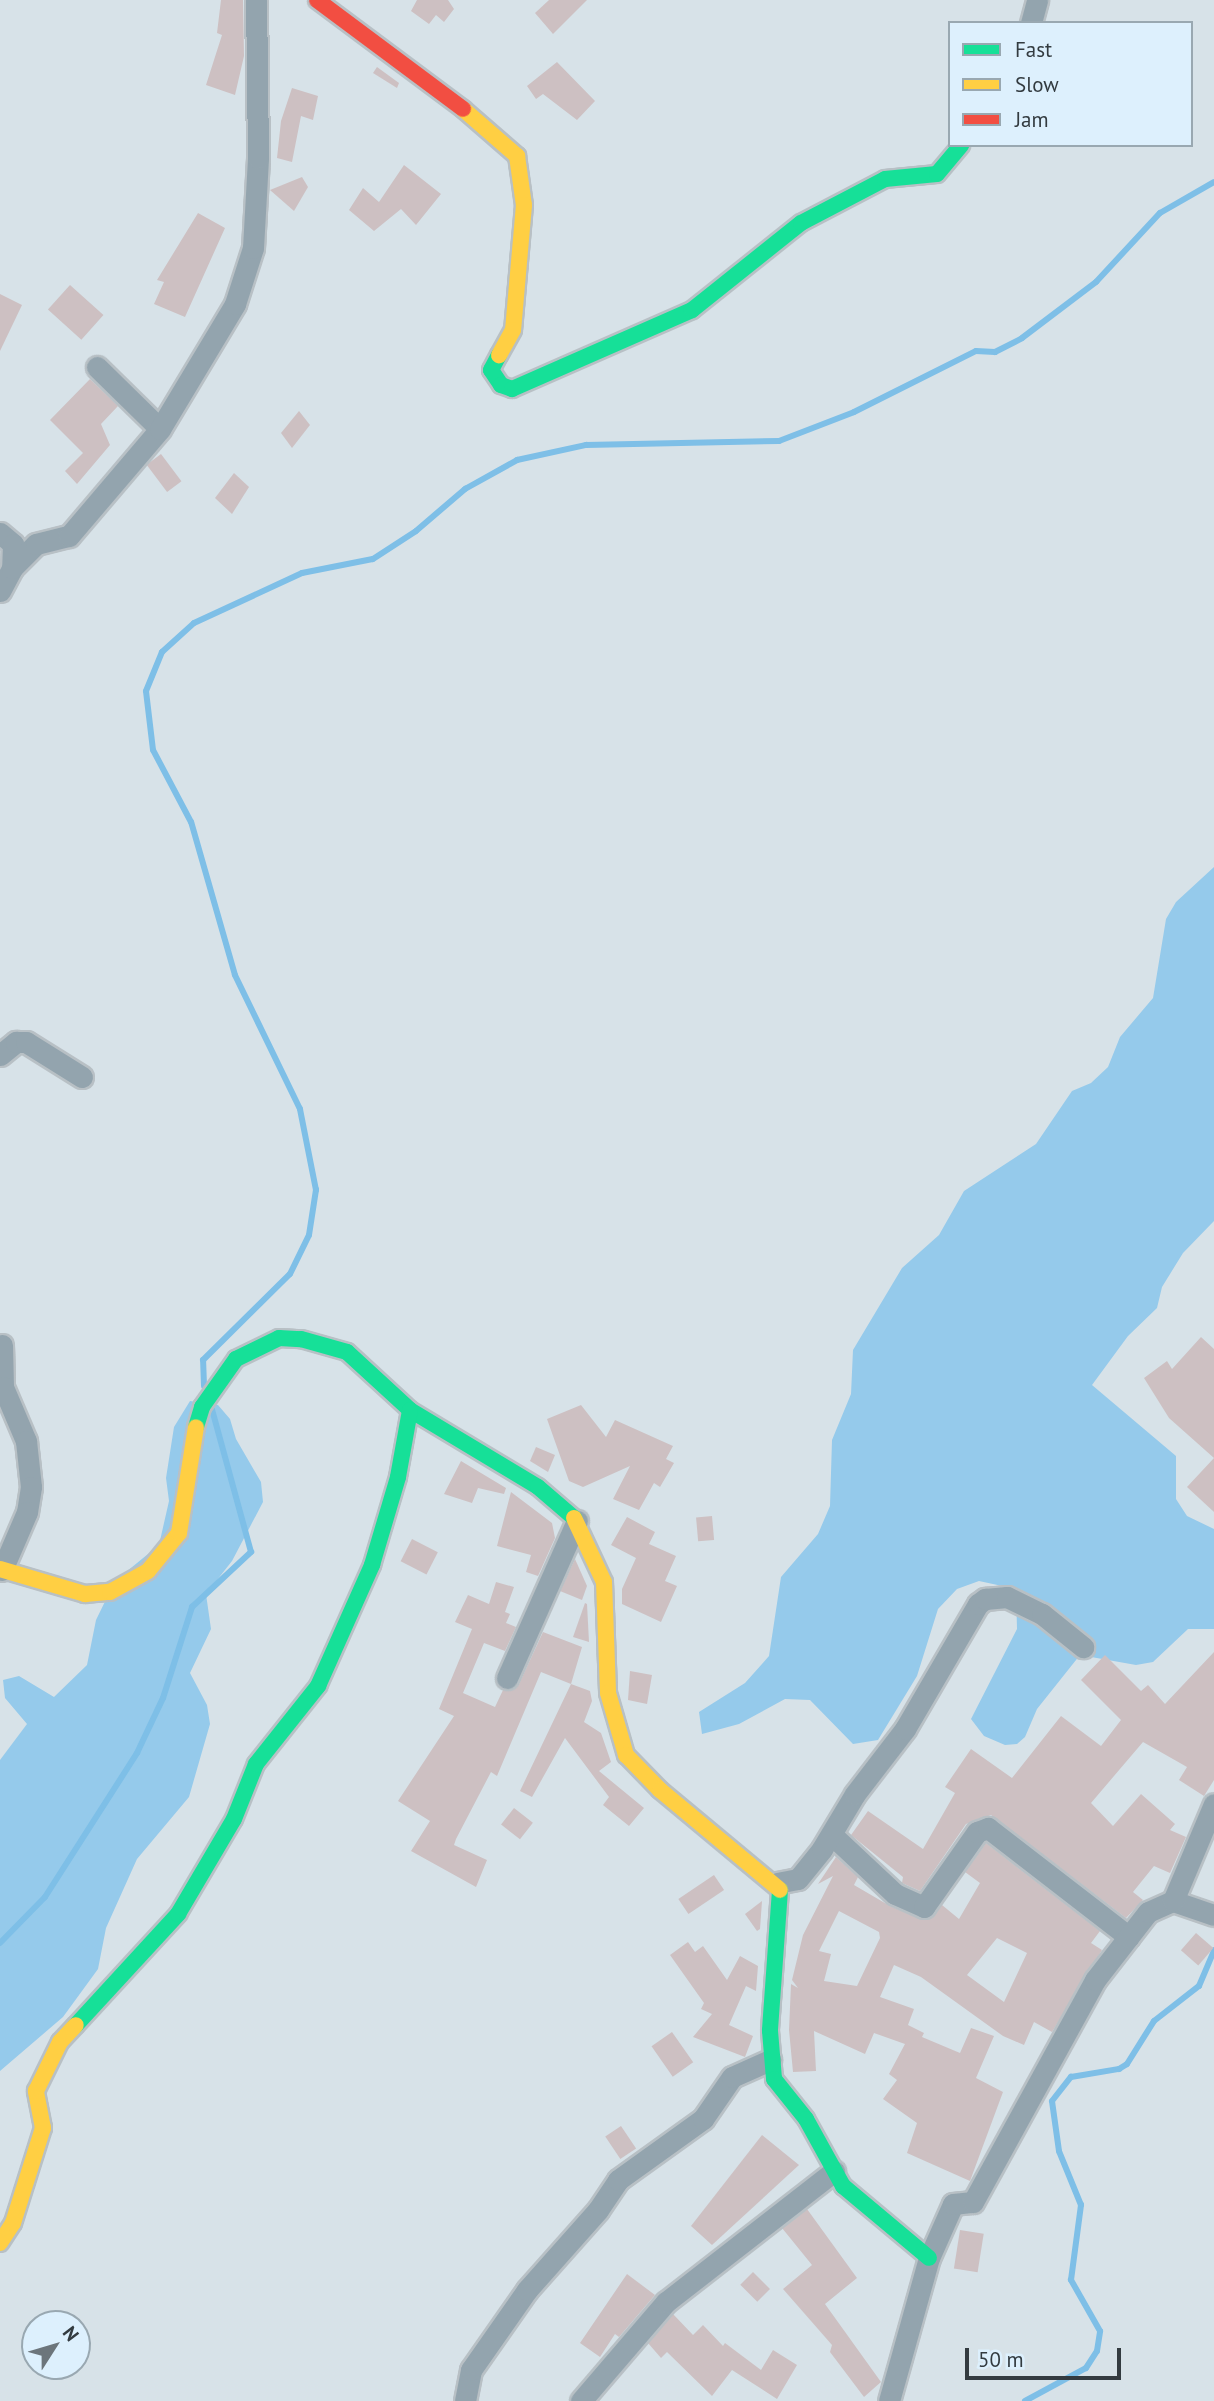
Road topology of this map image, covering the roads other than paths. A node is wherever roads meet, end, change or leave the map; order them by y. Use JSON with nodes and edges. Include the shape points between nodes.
{"nodes":[{"id":1,"x":256,"y":0,"type":"edge"},
{"id":2,"x":317,"y":0,"type":"edge"},
{"id":3,"x":1037,"y":0,"type":"edge"},
{"id":4,"x":1032,"y":21,"type":"edge"},
{"id":5,"x":959,"y":147,"type":"edge"},
{"id":6,"x":97,"y":367,"type":"dead end"},
{"id":7,"x":160,"y":429,"type":"junction"},
{"id":8,"x":0,"y":533,"type":"edge"},
{"id":9,"x":12,"y":568,"type":"junction"},
{"id":10,"x":0,"y":591,"type":"edge"},
{"id":11,"x":0,"y":1055,"type":"edge"},
{"id":12,"x":82,"y":1077,"type":"dead end"},
{"id":13,"x":2,"y":1345,"type":"dead end"},
{"id":14,"x":410,"y":1410,"type":"junction"},
{"id":15,"x":577,"y":1521,"type":"junction"},
{"id":16,"x":1,"y":1569,"type":"edge"},
{"id":17,"x":1083,"y":1647,"type":"dead end"},
{"id":18,"x":507,"y":1678,"type":"dead end"},
{"id":19,"x":1214,"y":1804,"type":"edge"},
{"id":20,"x":832,"y":1835,"type":"junction"},
{"id":21,"x":777,"y":1883,"type":"junction"},
{"id":22,"x":1172,"y":1901,"type":"junction"},
{"id":23,"x":1214,"y":1915,"type":"edge"},
{"id":24,"x":1129,"y":1937,"type":"junction"},
{"id":25,"x":770,"y":2060,"type":"junction"},
{"id":26,"x":834,"y":2171,"type":"junction"},
{"id":27,"x":0,"y":2242,"type":"edge"},
{"id":28,"x":929,"y":2258,"type":"junction"},
{"id":29,"x":465,"y":2401,"type":"edge"},
{"id":30,"x":580,"y":2401,"type":"edge"},
{"id":31,"x":889,"y":2401,"type":"edge"}],
"edges":[{"from":1,"to":7,"type":"street","via":[[258,158],[249,268],[235,304]]},
{"from":2,"to":5,"type":"street","via":[[499,136],[517,156],[524,205],[513,330],[491,366],[492,374],[506,388],[517,389],[692,310],[801,223],[886,180],[937,174]]},
{"from":3,"to":4,"type":"street"},
{"from":6,"to":7,"type":"street"},
{"from":7,"to":9,"type":"street","via":[[69,536],[36,544]]},
{"from":8,"to":9,"type":"street","via":[[13,544]]},
{"from":9,"to":10,"type":"street"},
{"from":11,"to":12,"type":"street","via":[[16,1042],[26,1042]]},
{"from":13,"to":16,"type":"street","via":[[4,1387],[26,1441],[31,1487],[27,1512]]},
{"from":14,"to":15,"type":"street","via":[[508,1466],[558,1501]]},
{"from":14,"to":16,"type":"street","via":[[347,1352],[300,1339],[261,1343],[236,1359],[202,1407],[190,1448],[179,1533],[148,1571],[110,1592],[85,1594]]},
{"from":14,"to":27,"type":"street","via":[[398,1477],[372,1565],[324,1674],[301,1711],[256,1764],[223,1840],[172,1923],[87,2008],[60,2042],[36,2091],[43,2128],[13,2223]]},
{"from":15,"to":18,"type":"street"},
{"from":15,"to":21,"type":"street","via":[[604,1582],[608,1693],[626,1755],[660,1790]]},
{"from":17,"to":20,"type":"street","via":[[1042,1614],[1007,1597],[978,1604],[905,1729],[855,1794]]},
{"from":19,"to":22,"type":"street"},
{"from":20,"to":21,"type":"street","via":[[799,1879]]},
{"from":20,"to":24,"type":"street","via":[[895,1894],[924,1907],[978,1832],[988,1828]]},
{"from":21,"to":25,"type":"street","via":[[782,1913]]},
{"from":22,"to":23,"type":"street"},
{"from":22,"to":24,"type":"street","via":[[1148,1912]]},
{"from":24,"to":28,"type":"street","via":[[1095,1980],[973,2202],[953,2204]]},
{"from":25,"to":26,"type":"street","via":[[774,2080],[806,2119]]},
{"from":25,"to":29,"type":"street","via":[[732,2077],[703,2119],[618,2180],[598,2210],[527,2290],[471,2370]]},
{"from":26,"to":28,"type":"street","via":[[843,2186]]},
{"from":26,"to":30,"type":"street","via":[[666,2302]]},
{"from":28,"to":31,"type":"street"}]}
